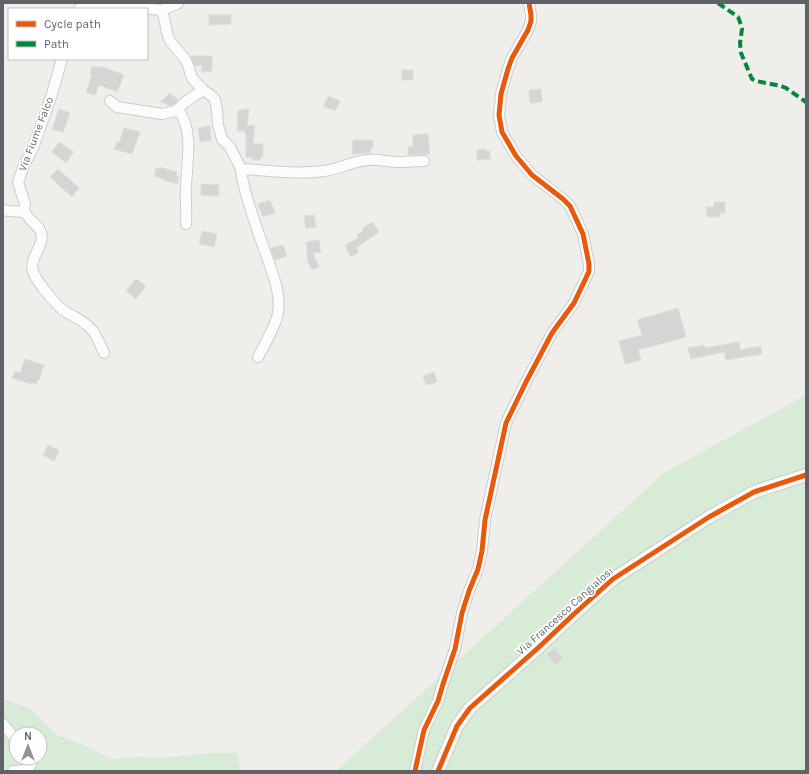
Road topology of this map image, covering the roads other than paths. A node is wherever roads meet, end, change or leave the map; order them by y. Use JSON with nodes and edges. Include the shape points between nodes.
{"nodes":[{"id":1,"x":178,"y":3,"type":"edge"},
{"id":2,"x":529,"y":3,"type":"edge"},
{"id":3,"x":121,"y":5,"type":"edge"},
{"id":4,"x":83,"y":6,"type":"edge"},
{"id":5,"x":146,"y":8,"type":"edge"},
{"id":6,"x":148,"y":8,"type":"edge"},
{"id":7,"x":162,"y":10,"type":"junction"},
{"id":8,"x":62,"y":60,"type":"edge"},
{"id":9,"x":203,"y":90,"type":"junction"},
{"id":10,"x":110,"y":101,"type":"dead end"},
{"id":11,"x":178,"y":110,"type":"junction"},
{"id":12,"x":424,"y":161,"type":"dead end"},
{"id":13,"x":241,"y":169,"type":"junction"},
{"id":14,"x":3,"y":210,"type":"edge"},
{"id":15,"x":24,"y":212,"type":"junction"},
{"id":16,"x":186,"y":224,"type":"dead end"},
{"id":17,"x":104,"y":353,"type":"dead end"},
{"id":18,"x":258,"y":357,"type":"dead end"},
{"id":19,"x":806,"y":475,"type":"edge"},
{"id":20,"x":30,"y":766,"type":"edge"},
{"id":21,"x":13,"y":771,"type":"edge"},
{"id":22,"x":416,"y":771,"type":"edge"},
{"id":23,"x":438,"y":771,"type":"edge"}],
"edges":[{"from":1,"to":7,"type":"street"},
{"from":2,"to":22,"type":"street","via":[[531,15],[528,30],[512,58],[501,94],[499,115],[502,132],[516,156],[532,175],[570,206],[583,234],[589,270],[574,303],[552,333],[506,423],[485,520],[478,569],[462,613],[455,649],[444,684],[424,730]]},
{"from":3,"to":4,"type":"street"},
{"from":3,"to":5,"type":"street"},
{"from":6,"to":7,"type":"street"},
{"from":7,"to":9,"type":"street","via":[[170,41],[185,59],[192,78]]},
{"from":8,"to":15,"type":"street","name":"Via Fiume Falco","via":[[33,148],[18,182],[25,204]]},
{"from":9,"to":11,"type":"street"},
{"from":9,"to":13,"type":"street","via":[[215,100],[222,139]]},
{"from":10,"to":11,"type":"street","via":[[117,107],[162,114]]},
{"from":11,"to":16,"type":"street","via":[[184,119],[188,139]]},
{"from":12,"to":13,"type":"street","via":[[370,160],[324,171],[308,172]]},
{"from":13,"to":18,"type":"street","via":[[248,201],[279,295],[278,315]]},
{"from":14,"to":15,"type":"street"},
{"from":15,"to":17,"type":"street","via":[[42,236],[32,263],[34,275],[54,302],[91,329]]},
{"from":19,"to":23,"type":"street","name":"Via Francesco Cangialosi","via":[[754,492],[613,579],[470,708],[457,726]]},
{"from":20,"to":21,"type":"street","via":[[27,770]]}]}
